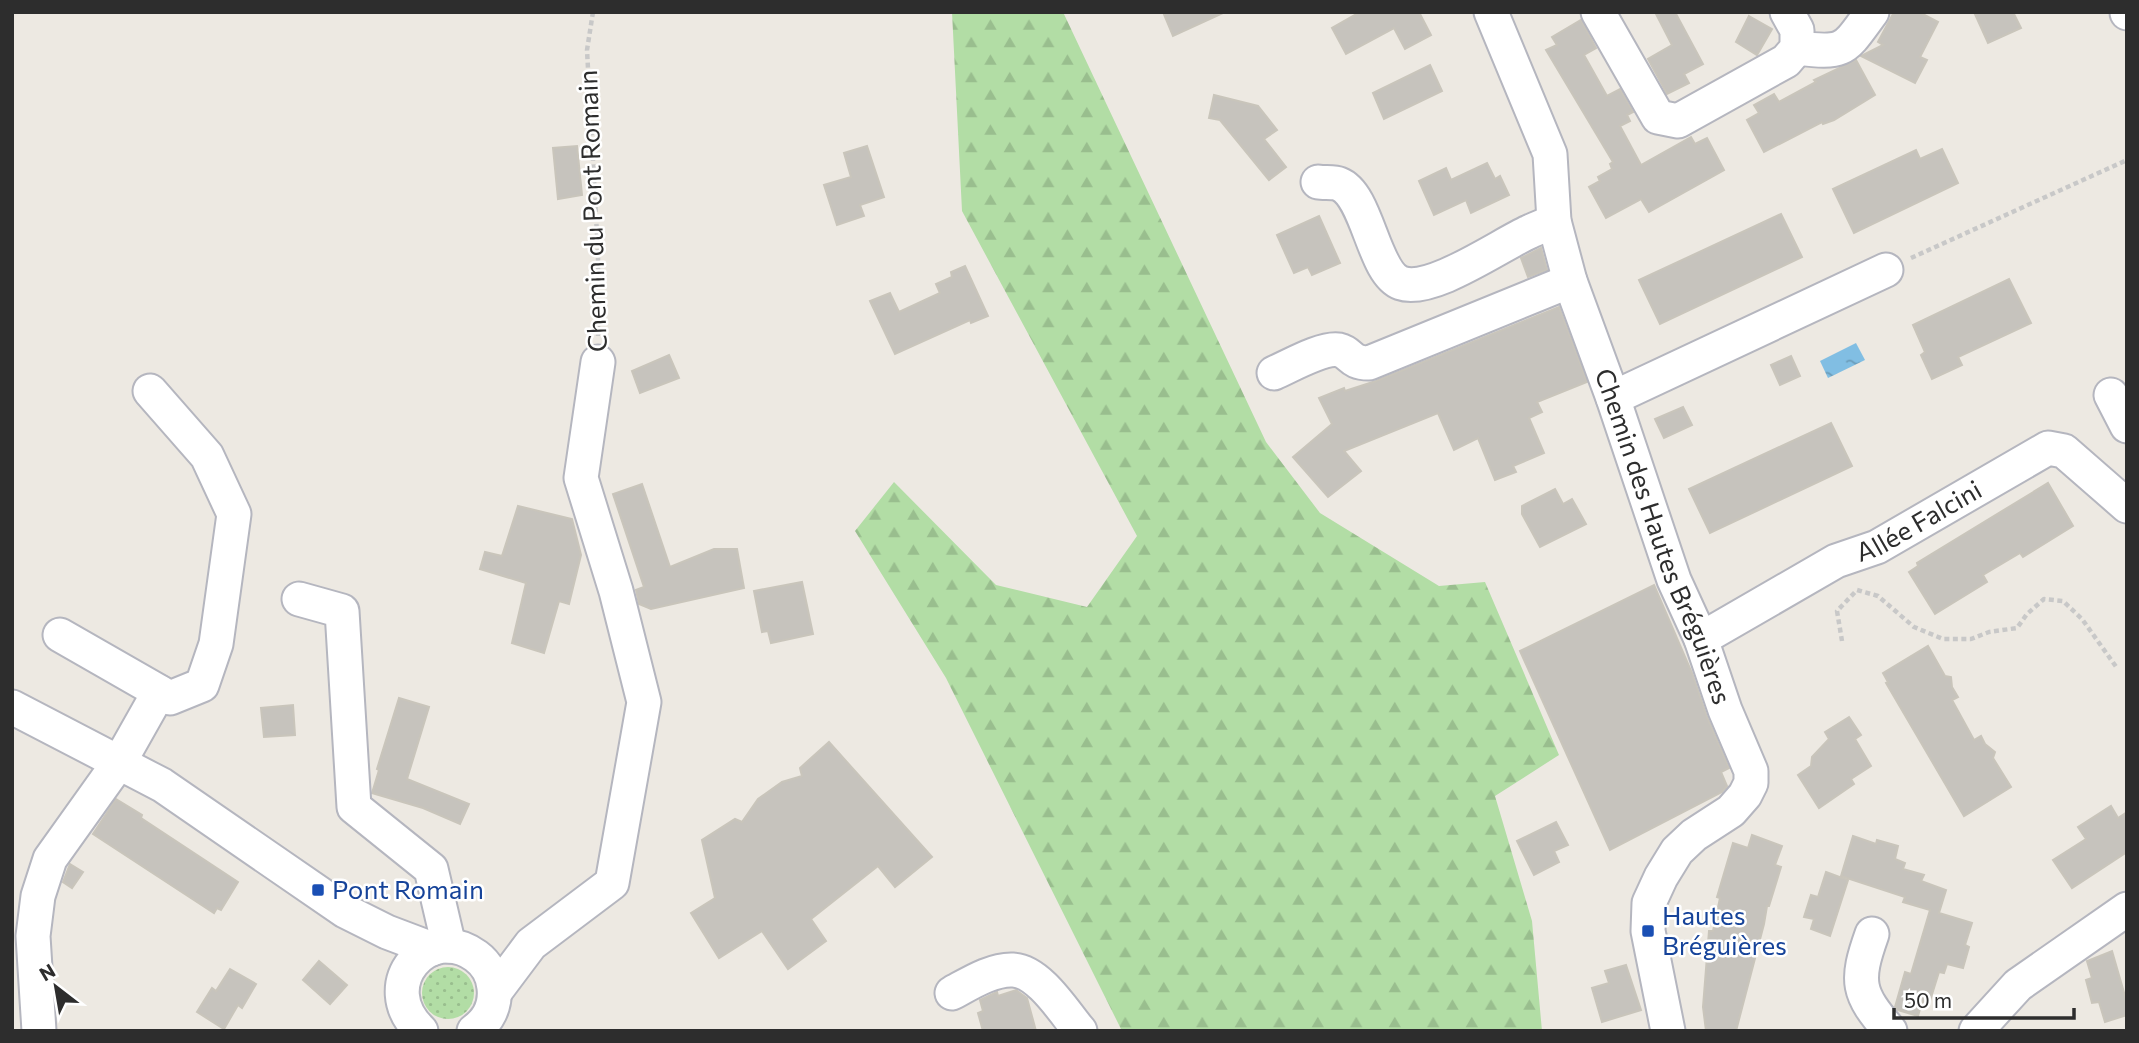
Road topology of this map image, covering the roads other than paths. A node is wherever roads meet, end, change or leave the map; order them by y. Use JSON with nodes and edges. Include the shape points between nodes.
{"nodes":[{"id":1,"x":1491,"y":12,"type":"edge"},
{"id":2,"x":1598,"y":12,"type":"edge"},
{"id":3,"x":1787,"y":12,"type":"edge"},
{"id":4,"x":1872,"y":12,"type":"edge"},
{"id":5,"x":1797,"y":48,"type":"junction"},
{"id":6,"x":1318,"y":183,"type":"dead end"},
{"id":7,"x":1554,"y":222,"type":"junction"},
{"id":8,"x":1886,"y":270,"type":"road end"},
{"id":9,"x":1570,"y":281,"type":"junction"},
{"id":10,"x":598,"y":362,"type":"road end"},
{"id":11,"x":1275,"y":373,"type":"dead end"},
{"id":12,"x":150,"y":391,"type":"dead end"},
{"id":13,"x":2111,"y":395,"type":"dead end"},
{"id":14,"x":1613,"y":398,"type":"junction"},
{"id":15,"x":2127,"y":426,"type":"edge"},
{"id":16,"x":2127,"y":506,"type":"edge"},
{"id":17,"x":299,"y":599,"type":"dead end"},
{"id":18,"x":60,"y":635,"type":"dead end"},
{"id":19,"x":1701,"y":639,"type":"junction"},
{"id":20,"x":159,"y":692,"type":"junction"},
{"id":21,"x":12,"y":707,"type":"edge"},
{"id":22,"x":120,"y":761,"type":"junction"},
{"id":23,"x":2127,"y":908,"type":"edge"},
{"id":24,"x":345,"y":911,"type":"junction"},
{"id":25,"x":1872,"y":934,"type":"dead end"},
{"id":26,"x":531,"y":944,"type":"junction"},
{"id":27,"x":441,"y":947,"type":"junction"},
{"id":28,"x":482,"y":960,"type":"junction"},
{"id":29,"x":402,"y":986,"type":"junction"},
{"id":30,"x":952,"y":993,"type":"dead end"},
{"id":31,"x":492,"y":1015,"type":"edge"},
{"id":32,"x":411,"y":1027,"type":"edge"},
{"id":33,"x":39,"y":1031,"type":"edge"},
{"id":34,"x":1080,"y":1031,"type":"edge"},
{"id":35,"x":1668,"y":1031,"type":"edge"},
{"id":36,"x":1890,"y":1031,"type":"edge"},
{"id":37,"x":1976,"y":1031,"type":"edge"}],
"edges":[{"from":1,"to":7,"type":"street","name":"Chemin des Hautes Bréguières","via":[[1550,154]]},
{"from":2,"to":5,"type":"street","via":[[1658,117],[1678,121],[1786,61]]},
{"from":3,"to":5,"type":"street","via":[[1797,30]]},
{"from":4,"to":5,"type":"street","via":[[1848,45],[1827,52]]},
{"from":6,"to":7,"type":"street","via":[[1339,184],[1352,194],[1386,268],[1397,282],[1410,286],[1439,278]]},
{"from":7,"to":9,"type":"street","name":"Chemin des Hautes Bréguières"},
{"from":8,"to":14,"type":"street"},
{"from":9,"to":11,"type":"street","via":[[1369,363],[1357,363],[1343,350],[1329,349]]},
{"from":9,"to":14,"type":"street","name":"Chemin des Hautes Bréguières"},
{"from":10,"to":26,"type":"street","name":"Chemin du Pont Romain","via":[[581,478],[644,702],[612,883]]},
{"from":12,"to":20,"type":"street","via":[[207,456],[234,514],[216,645],[202,685],[170,698]]},
{"from":13,"to":15,"type":"street"},
{"from":14,"to":19,"type":"street","name":"Chemin des Hautes Bréguières","via":[[1674,580]]},
{"from":16,"to":19,"type":"street","name":"Allée Falcini","via":[[2064,451],[2048,448],[1877,547],[1836,561]]},
{"from":17,"to":27,"type":"street","via":[[342,611],[354,807],[431,869]]},
{"from":18,"to":20,"type":"street"},
{"from":19,"to":35,"type":"street","name":"Chemin des Hautes Bréguières","via":[[1746,755],[1751,783],[1731,811],[1677,851],[1649,903],[1648,931]]},
{"from":20,"to":22,"type":"street"},
{"from":21,"to":22,"type":"street"},
{"from":22,"to":24,"type":"street","via":[[190,803]]},
{"from":22,"to":33,"type":"street","via":[[50,859],[38,896],[33,936]]},
{"from":23,"to":37,"type":"street","via":[[2018,985]]},
{"from":24,"to":27,"type":"street","via":[[387,932]]},
{"from":24,"to":29,"type":"street"},
{"from":25,"to":36,"type":"street","via":[[1861,964],[1861,988]]},
{"from":26,"to":28,"type":"street","name":"Chemin du Pont Romain"},
{"from":26,"to":31,"type":"street","name":"Chemin du Pont Romain"},
{"from":27,"to":28,"type":"street","via":[[461,948]]},
{"from":27,"to":29,"type":"street","via":[[412,963]]},
{"from":28,"to":31,"type":"street","via":[[494,981]]},
{"from":29,"to":32,"type":"street"},
{"from":30,"to":34,"type":"street","via":[[987,976],[1013,970],[1035,977]]}]}
